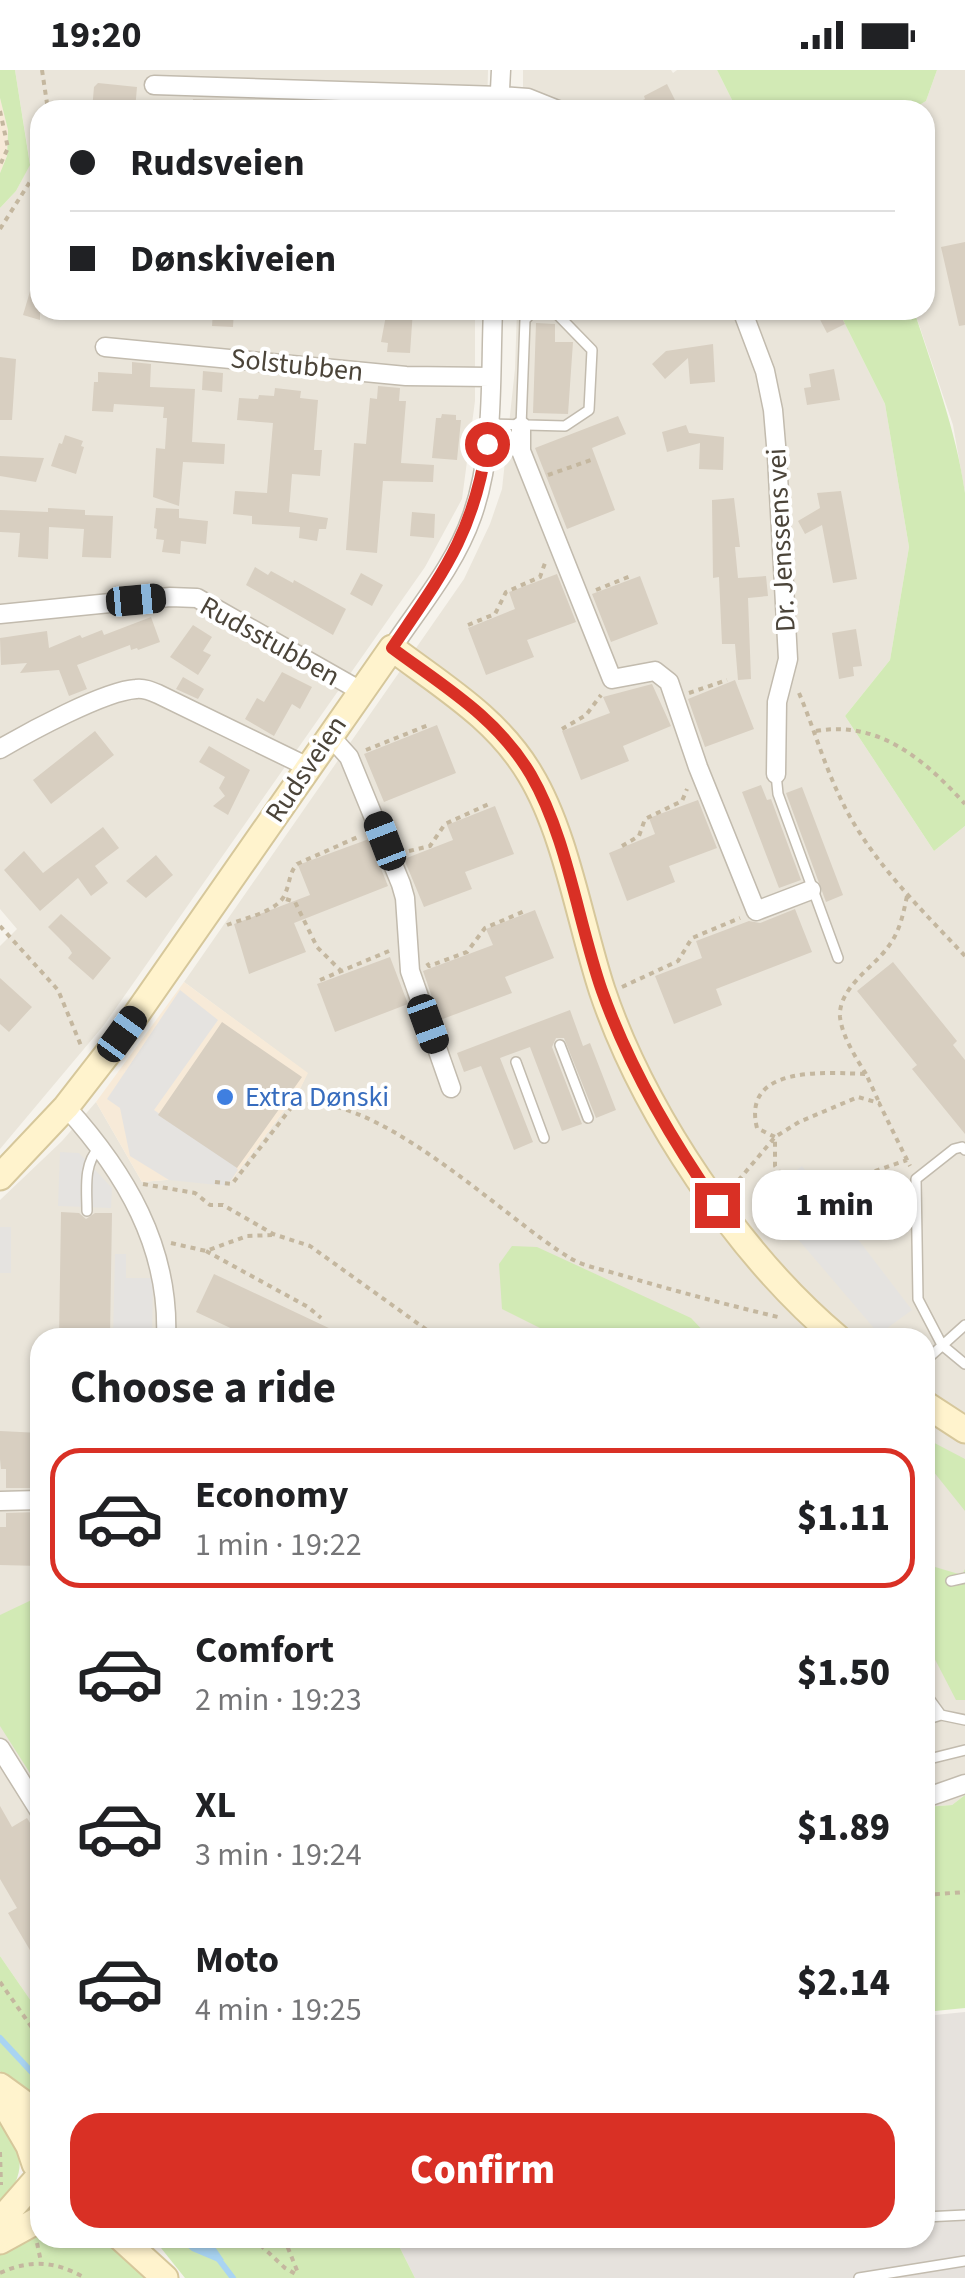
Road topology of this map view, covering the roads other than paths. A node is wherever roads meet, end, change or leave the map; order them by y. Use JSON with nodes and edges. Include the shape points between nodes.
{"nodes":[{"id":1,"x":501,"y":70,"type":"edge"},
{"id":2,"x":154,"y":84,"type":"dead end"},
{"id":3,"x":445,"y":100,"type":"edge"},
{"id":4,"x":499,"y":100,"type":"edge"},
{"id":5,"x":493,"y":320,"type":"edge"},
{"id":6,"x":526,"y":320,"type":"edge"},
{"id":7,"x":563,"y":320,"type":"edge"},
{"id":8,"x":746,"y":320,"type":"edge"},
{"id":9,"x":105,"y":347,"type":"dead end"},
{"id":10,"x":490,"y":377,"type":"junction"},
{"id":11,"x":488,"y":424,"type":"junction"},
{"id":12,"x":521,"y":426,"type":"junction"},
{"id":13,"x":0,"y":614,"type":"edge"},
{"id":14,"x":392,"y":648,"type":"junction"},
{"id":15,"x":359,"y":690,"type":"junction"},
{"id":16,"x":330,"y":736,"type":"junction"},
{"id":17,"x":0,"y":749,"type":"edge"},
{"id":18,"x":308,"y":767,"type":"junction"},
{"id":19,"x":776,"y":774,"type":"joint"},
{"id":20,"x":811,"y":890,"type":"junction"},
{"id":21,"x":838,"y":958,"type":"dead end"},
{"id":22,"x":560,"y":1045,"type":"dead end"},
{"id":23,"x":516,"y":1062,"type":"dead end"},
{"id":24,"x":451,"y":1088,"type":"dead end"},
{"id":25,"x":66,"y":1106,"type":"junction"},
{"id":26,"x":588,"y":1118,"type":"dead end"},
{"id":27,"x":544,"y":1138,"type":"dead end"},
{"id":28,"x":99,"y":1147,"type":"junction"},
{"id":29,"x":965,"y":1150,"type":"edge"},
{"id":30,"x":0,"y":1176,"type":"edge"},
{"id":31,"x":87,"y":1211,"type":"dead end"},
{"id":32,"x":965,"y":1324,"type":"edge"},
{"id":33,"x":166,"y":1328,"type":"edge"},
{"id":34,"x":828,"y":1328,"type":"edge"},
{"id":35,"x":933,"y":1328,"type":"edge"},
{"id":36,"x":935,"y":1332,"type":"edge"},
{"id":37,"x":942,"y":1346,"type":"junction"},
{"id":38,"x":935,"y":1352,"type":"edge"},
{"id":39,"x":965,"y":1364,"type":"edge"},
{"id":40,"x":935,"y":1410,"type":"edge"},
{"id":41,"x":965,"y":1430,"type":"edge"},
{"id":42,"x":30,"y":1500,"type":"edge"},
{"id":43,"x":0,"y":1502,"type":"edge"},
{"id":44,"x":965,"y":1578,"type":"edge"},
{"id":45,"x":951,"y":1581,"type":"dead end"},
{"id":46,"x":935,"y":1707,"type":"edge"},
{"id":47,"x":941,"y":1715,"type":"junction"},
{"id":48,"x":935,"y":1717,"type":"edge"},
{"id":49,"x":965,"y":1720,"type":"edge"},
{"id":50,"x":0,"y":1748,"type":"edge"},
{"id":51,"x":965,"y":1750,"type":"edge"},
{"id":52,"x":935,"y":1758,"type":"edge"},
{"id":53,"x":965,"y":1784,"type":"edge"},
{"id":54,"x":935,"y":1794,"type":"edge"},
{"id":55,"x":30,"y":1796,"type":"edge"},
{"id":56,"x":0,"y":2086,"type":"edge"},
{"id":57,"x":0,"y":2096,"type":"edge"},
{"id":58,"x":30,"y":2108,"type":"edge"},
{"id":59,"x":30,"y":2157,"type":"edge"},
{"id":60,"x":30,"y":2183,"type":"edge"},
{"id":61,"x":965,"y":2215,"type":"edge"},
{"id":62,"x":935,"y":2216,"type":"edge"},
{"id":63,"x":0,"y":2221,"type":"edge"},
{"id":64,"x":30,"y":2229,"type":"edge"},
{"id":65,"x":0,"y":2241,"type":"edge"},
{"id":66,"x":133,"y":2248,"type":"edge"},
{"id":67,"x":147,"y":2248,"type":"edge"},
{"id":68,"x":965,"y":2261,"type":"edge"},
{"id":69,"x":167,"y":2278,"type":"edge"},
{"id":70,"x":859,"y":2278,"type":"edge"}],
"edges":[{"from":1,"to":4,"type":"street"},
{"from":2,"to":3,"type":"street"},
{"from":5,"to":10,"type":"street","name":"Rudsveien"},
{"from":6,"to":12,"type":"lane"},
{"from":7,"to":12,"type":"lane","via":[[592,350],[589,410],[565,426]]},
{"from":8,"to":19,"type":"street","name":"Dr. Jenssens vei","via":[[765,371],[777,457],[788,659],[777,702]]},
{"from":9,"to":10,"type":"street","name":"Solstubben","via":[[406,376]]},
{"from":10,"to":11,"type":"street","name":"Rudsveien"},
{"from":11,"to":12,"type":"lane"},
{"from":11,"to":14,"type":"street","name":"Rudsveien","via":[[471,519]]},
{"from":12,"to":20,"type":"street","via":[[521,451],[612,679],[655,671],[669,682],[756,911]]},
{"from":13,"to":15,"type":"street","name":"Rudsstubben","via":[[196,598]]},
{"from":14,"to":15,"type":"street","name":"Rudsveien"},
{"from":14,"to":34,"type":"street","via":[[470,704],[531,775],[604,995],[656,1108],[739,1236]]},
{"from":15,"to":16,"type":"street","name":"Rudsveien"},
{"from":16,"to":18,"type":"street","name":"Rudsveien"},
{"from":16,"to":24,"type":"street","via":[[349,757],[406,898],[416,993]]},
{"from":17,"to":18,"type":"street","via":[[140,688]]},
{"from":18,"to":25,"type":"street","name":"Rudsveien"},
{"from":19,"to":20,"type":"lane"},
{"from":20,"to":21,"type":"lane"},
{"from":22,"to":26,"type":"lane"},
{"from":23,"to":27,"type":"lane"},
{"from":25,"to":28,"type":"street"},
{"from":25,"to":30,"type":"street","name":"Rudsveien"},
{"from":28,"to":31,"type":"lane","via":[[88,1171]]},
{"from":28,"to":33,"type":"street","via":[[128,1186],[152,1238]]},
{"from":29,"to":35,"type":"lane","via":[[954,1149],[916,1179],[918,1299]]},
{"from":32,"to":37,"type":"lane"},
{"from":36,"to":37,"type":"lane"},
{"from":37,"to":38,"type":"lane"},
{"from":37,"to":39,"type":"lane"},
{"from":40,"to":41,"type":"street"},
{"from":42,"to":43,"type":"street"},
{"from":44,"to":45,"type":"lane"},
{"from":46,"to":47,"type":"lane"},
{"from":47,"to":48,"type":"lane"},
{"from":47,"to":49,"type":"lane"},
{"from":50,"to":55,"type":"street"},
{"from":51,"to":52,"type":"lane"},
{"from":53,"to":54,"type":"street"},
{"from":56,"to":58,"type":"street"},
{"from":57,"to":59,"type":"street"},
{"from":60,"to":63,"type":"street"},
{"from":61,"to":62,"type":"lane"},
{"from":64,"to":65,"type":"street"},
{"from":66,"to":69,"type":"street"},
{"from":67,"to":69,"type":"street"},
{"from":68,"to":70,"type":"lane"}]}
